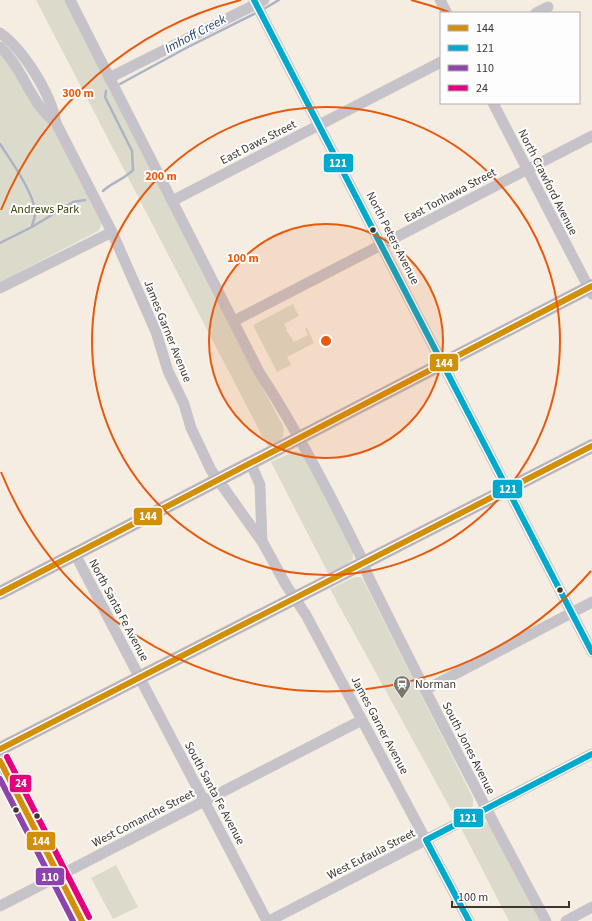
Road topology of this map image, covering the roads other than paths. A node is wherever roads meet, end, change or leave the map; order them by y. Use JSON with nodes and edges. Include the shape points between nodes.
{"nodes":[{"id":1,"x":70,"y":0,"type":"edge"},
{"id":2,"x":440,"y":0,"type":"edge"},
{"id":3,"x":259,"y":6,"type":"edge"},
{"id":4,"x":548,"y":7,"type":"dead end"},
{"id":5,"x":446,"y":12,"type":"edge"},
{"id":6,"x":538,"y":12,"type":"edge"},
{"id":7,"x":0,"y":33,"type":"edge"},
{"id":8,"x":0,"y":47,"type":"edge"},
{"id":9,"x":440,"y":63,"type":"edge"},
{"id":10,"x":109,"y":78,"type":"junction"},
{"id":11,"x":494,"y":104,"type":"edge"},
{"id":12,"x":56,"y":123,"type":"junction"},
{"id":13,"x":320,"y":125,"type":"junction"},
{"id":14,"x":592,"y":136,"type":"edge"},
{"id":15,"x":527,"y":169,"type":"junction"},
{"id":16,"x":172,"y":201,"type":"junction"},
{"id":17,"x":112,"y":232,"type":"junction"},
{"id":18,"x":382,"y":245,"type":"junction"},
{"id":19,"x":0,"y":288,"type":"edge"},
{"id":20,"x":591,"y":289,"type":"edge"},
{"id":21,"x":234,"y":321,"type":"junction"},
{"id":22,"x":443,"y":363,"type":"junction"},
{"id":23,"x":300,"y":439,"type":"junction"},
{"id":24,"x":592,"y":446,"type":"edge"},
{"id":25,"x":251,"y":464,"type":"junction"},
{"id":26,"x":217,"y":480,"type":"junction"},
{"id":27,"x":508,"y":488,"type":"junction"},
{"id":28,"x":262,"y":544,"type":"junction"},
{"id":29,"x":75,"y":554,"type":"junction"},
{"id":30,"x":363,"y":563,"type":"junction"},
{"id":31,"x":0,"y":593,"type":"edge"},
{"id":32,"x":294,"y":598,"type":"junction"},
{"id":33,"x":592,"y":602,"type":"edge"},
{"id":34,"x":572,"y":613,"type":"junction"},
{"id":35,"x":592,"y":652,"type":"edge"},
{"id":36,"x":140,"y":677,"type":"junction"},
{"id":37,"x":425,"y":690,"type":"junction"},
{"id":38,"x":362,"y":720,"type":"junction"},
{"id":39,"x":0,"y":749,"type":"edge"},
{"id":40,"x":592,"y":754,"type":"edge"},
{"id":41,"x":0,"y":761,"type":"edge"},
{"id":42,"x":204,"y":801,"type":"junction"},
{"id":43,"x":486,"y":809,"type":"junction"},
{"id":44,"x":426,"y":840,"type":"junction"},
{"id":45,"x":58,"y":876,"type":"junction"},
{"id":46,"x":0,"y":906,"type":"edge"},
{"id":47,"x":592,"y":907,"type":"edge"},
{"id":48,"x":82,"y":921,"type":"edge"},
{"id":49,"x":268,"y":921,"type":"edge"},
{"id":50,"x":469,"y":921,"type":"edge"},
{"id":51,"x":546,"y":921,"type":"edge"},
{"id":52,"x":566,"y":921,"type":"edge"}],
"edges":[{"from":1,"to":10,"type":"street","name":"South Jones Avenue"},
{"from":2,"to":5,"type":"street"},
{"from":3,"to":10,"type":"street"},
{"from":3,"to":13,"type":"street","name":"North Peters Avenue"},
{"from":4,"to":6,"type":"street"},
{"from":7,"to":12,"type":"street","name":"James Garner Avenue","via":[[17,47],[31,66],[51,106]]},
{"from":8,"to":12,"type":"street","name":"James Garner Avenue","via":[[15,64],[43,111]]},
{"from":9,"to":13,"type":"street","name":"East Daws Street"},
{"from":10,"to":16,"type":"street","name":"South Jones Avenue"},
{"from":11,"to":15,"type":"street","name":"North Crawford Avenue"},
{"from":12,"to":17,"type":"street","name":"James Garner Avenue"},
{"from":13,"to":16,"type":"street","name":"East Daws Street"},
{"from":13,"to":18,"type":"street","name":"North Peters Avenue"},
{"from":14,"to":15,"type":"street","name":"East Tonhawa Street"},
{"from":15,"to":18,"type":"street","name":"East Tonhawa Street"},
{"from":15,"to":20,"type":"street","name":"North Crawford Avenue"},
{"from":16,"to":21,"type":"street","name":"South Jones Avenue"},
{"from":17,"to":19,"type":"street"},
{"from":17,"to":26,"type":"street","name":"James Garner Avenue","via":[[156,332],[168,371],[192,428]]},
{"from":18,"to":21,"type":"street","name":"East Tonhawa Street"},
{"from":18,"to":22,"type":"street","name":"North Peters Avenue"},
{"from":20,"to":22,"type":"main road"},
{"from":21,"to":23,"type":"street","name":"South Jones Avenue","via":[[259,372]]},
{"from":22,"to":23,"type":"main road"},
{"from":22,"to":27,"type":"street","name":"North Peters Avenue"},
{"from":23,"to":25,"type":"main road"},
{"from":23,"to":30,"type":"street","name":"South Jones Avenue"},
{"from":24,"to":27,"type":"main road"},
{"from":25,"to":26,"type":"main road"},
{"from":25,"to":28,"type":"street","name":"James Garner Avenue","via":[[260,486]]},
{"from":26,"to":28,"type":"street","name":"James Garner Avenue"},
{"from":26,"to":29,"type":"main road"},
{"from":27,"to":30,"type":"main road"},
{"from":27,"to":34,"type":"street","name":"North Peters Avenue"},
{"from":28,"to":32,"type":"street","name":"James Garner Avenue"},
{"from":29,"to":31,"type":"main road"},
{"from":29,"to":36,"type":"street","name":"North Santa Fe Avenue"},
{"from":30,"to":32,"type":"main road"},
{"from":30,"to":37,"type":"street","name":"South Jones Avenue"},
{"from":32,"to":36,"type":"main road"},
{"from":32,"to":38,"type":"street","name":"James Garner Avenue","via":[[306,615]]},
{"from":33,"to":34,"type":"street"},
{"from":34,"to":35,"type":"street","name":"North Peters Avenue"},
{"from":34,"to":37,"type":"street"},
{"from":36,"to":39,"type":"main road"},
{"from":36,"to":42,"type":"street","name":"South Santa Fe Avenue"},
{"from":37,"to":43,"type":"street","name":"South Jones Avenue"},
{"from":38,"to":42,"type":"street","name":"West Comanche Street"},
{"from":38,"to":44,"type":"street","name":"James Garner Avenue"},
{"from":40,"to":43,"type":"street","name":"West Eufaula Street"},
{"from":41,"to":45,"type":"street"},
{"from":42,"to":45,"type":"street","name":"West Comanche Street"},
{"from":42,"to":49,"type":"street","name":"South Santa Fe Avenue"},
{"from":43,"to":44,"type":"street","name":"West Eufaula Street"},
{"from":43,"to":51,"type":"street","name":"South Jones Avenue"},
{"from":44,"to":49,"type":"street","name":"West Eufaula Street"},
{"from":44,"to":50,"type":"street","name":"James Garner Avenue"},
{"from":45,"to":46,"type":"street","name":"West Comanche Street"},
{"from":45,"to":48,"type":"street"},
{"from":47,"to":52,"type":"street"}]}
